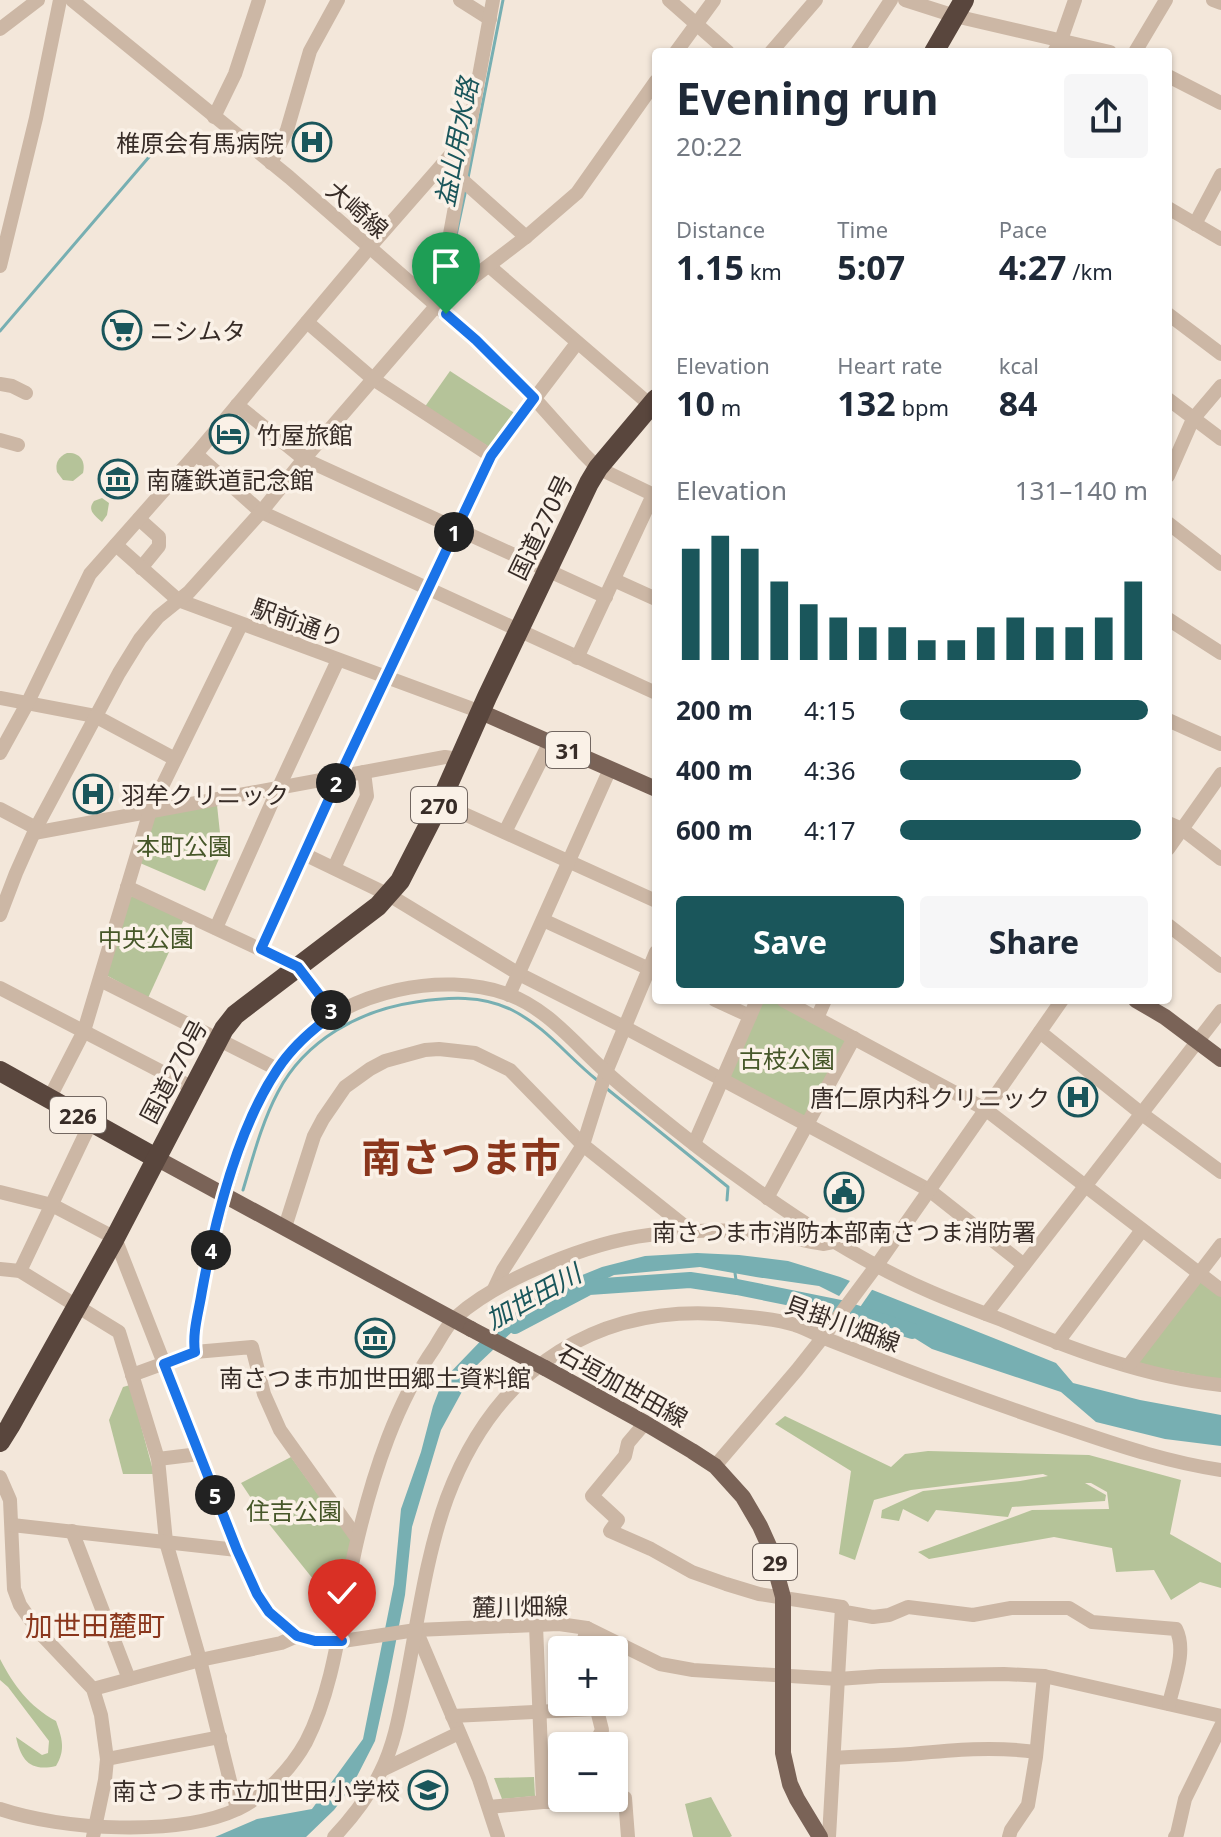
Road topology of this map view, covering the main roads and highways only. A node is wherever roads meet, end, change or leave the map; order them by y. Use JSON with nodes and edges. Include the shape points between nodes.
{"nodes":[{"id":1,"x":960,"y":8,"type":"edge"},
{"id":2,"x":936,"y":48,"type":"edge"},
{"id":3,"x":652,"y":407,"type":"edge"},
{"id":4,"x":481,"y":712,"type":"junction"},
{"id":5,"x":652,"y":787,"type":"edge"},
{"id":6,"x":1143,"y":1004,"type":"edge"},
{"id":7,"x":1221,"y":1059,"type":"edge"},
{"id":8,"x":0,"y":1071,"type":"edge"},
{"id":9,"x":156,"y":1158,"type":"junction"},
{"id":10,"x":0,"y":1442,"type":"edge"},
{"id":11,"x":820,"y":1837,"type":"edge"}],
"edges":[{"from":1,"to":2,"type":"highway"},
{"from":3,"to":4,"type":"highway","name":"国道270号","number":"270","via":[[589,483]]},
{"from":4,"to":5,"type":"main road","number":"31"},
{"from":4,"to":9,"type":"highway","name":"国道270号","number":"270","via":[[410,865],[389,895],[235,1015]]},
{"from":6,"to":7,"type":"main road"},
{"from":8,"to":9,"type":"highway","number":"226"},
{"from":9,"to":10,"type":"highway","name":"国道270号","number":"270"},
{"from":9,"to":11,"type":"main road","name":"石垣加世田線","number":"29","bridge":true,"via":[[715,1466],[760,1526],[779,1576],[784,1618],[783,1753],[790,1784]]}]}
